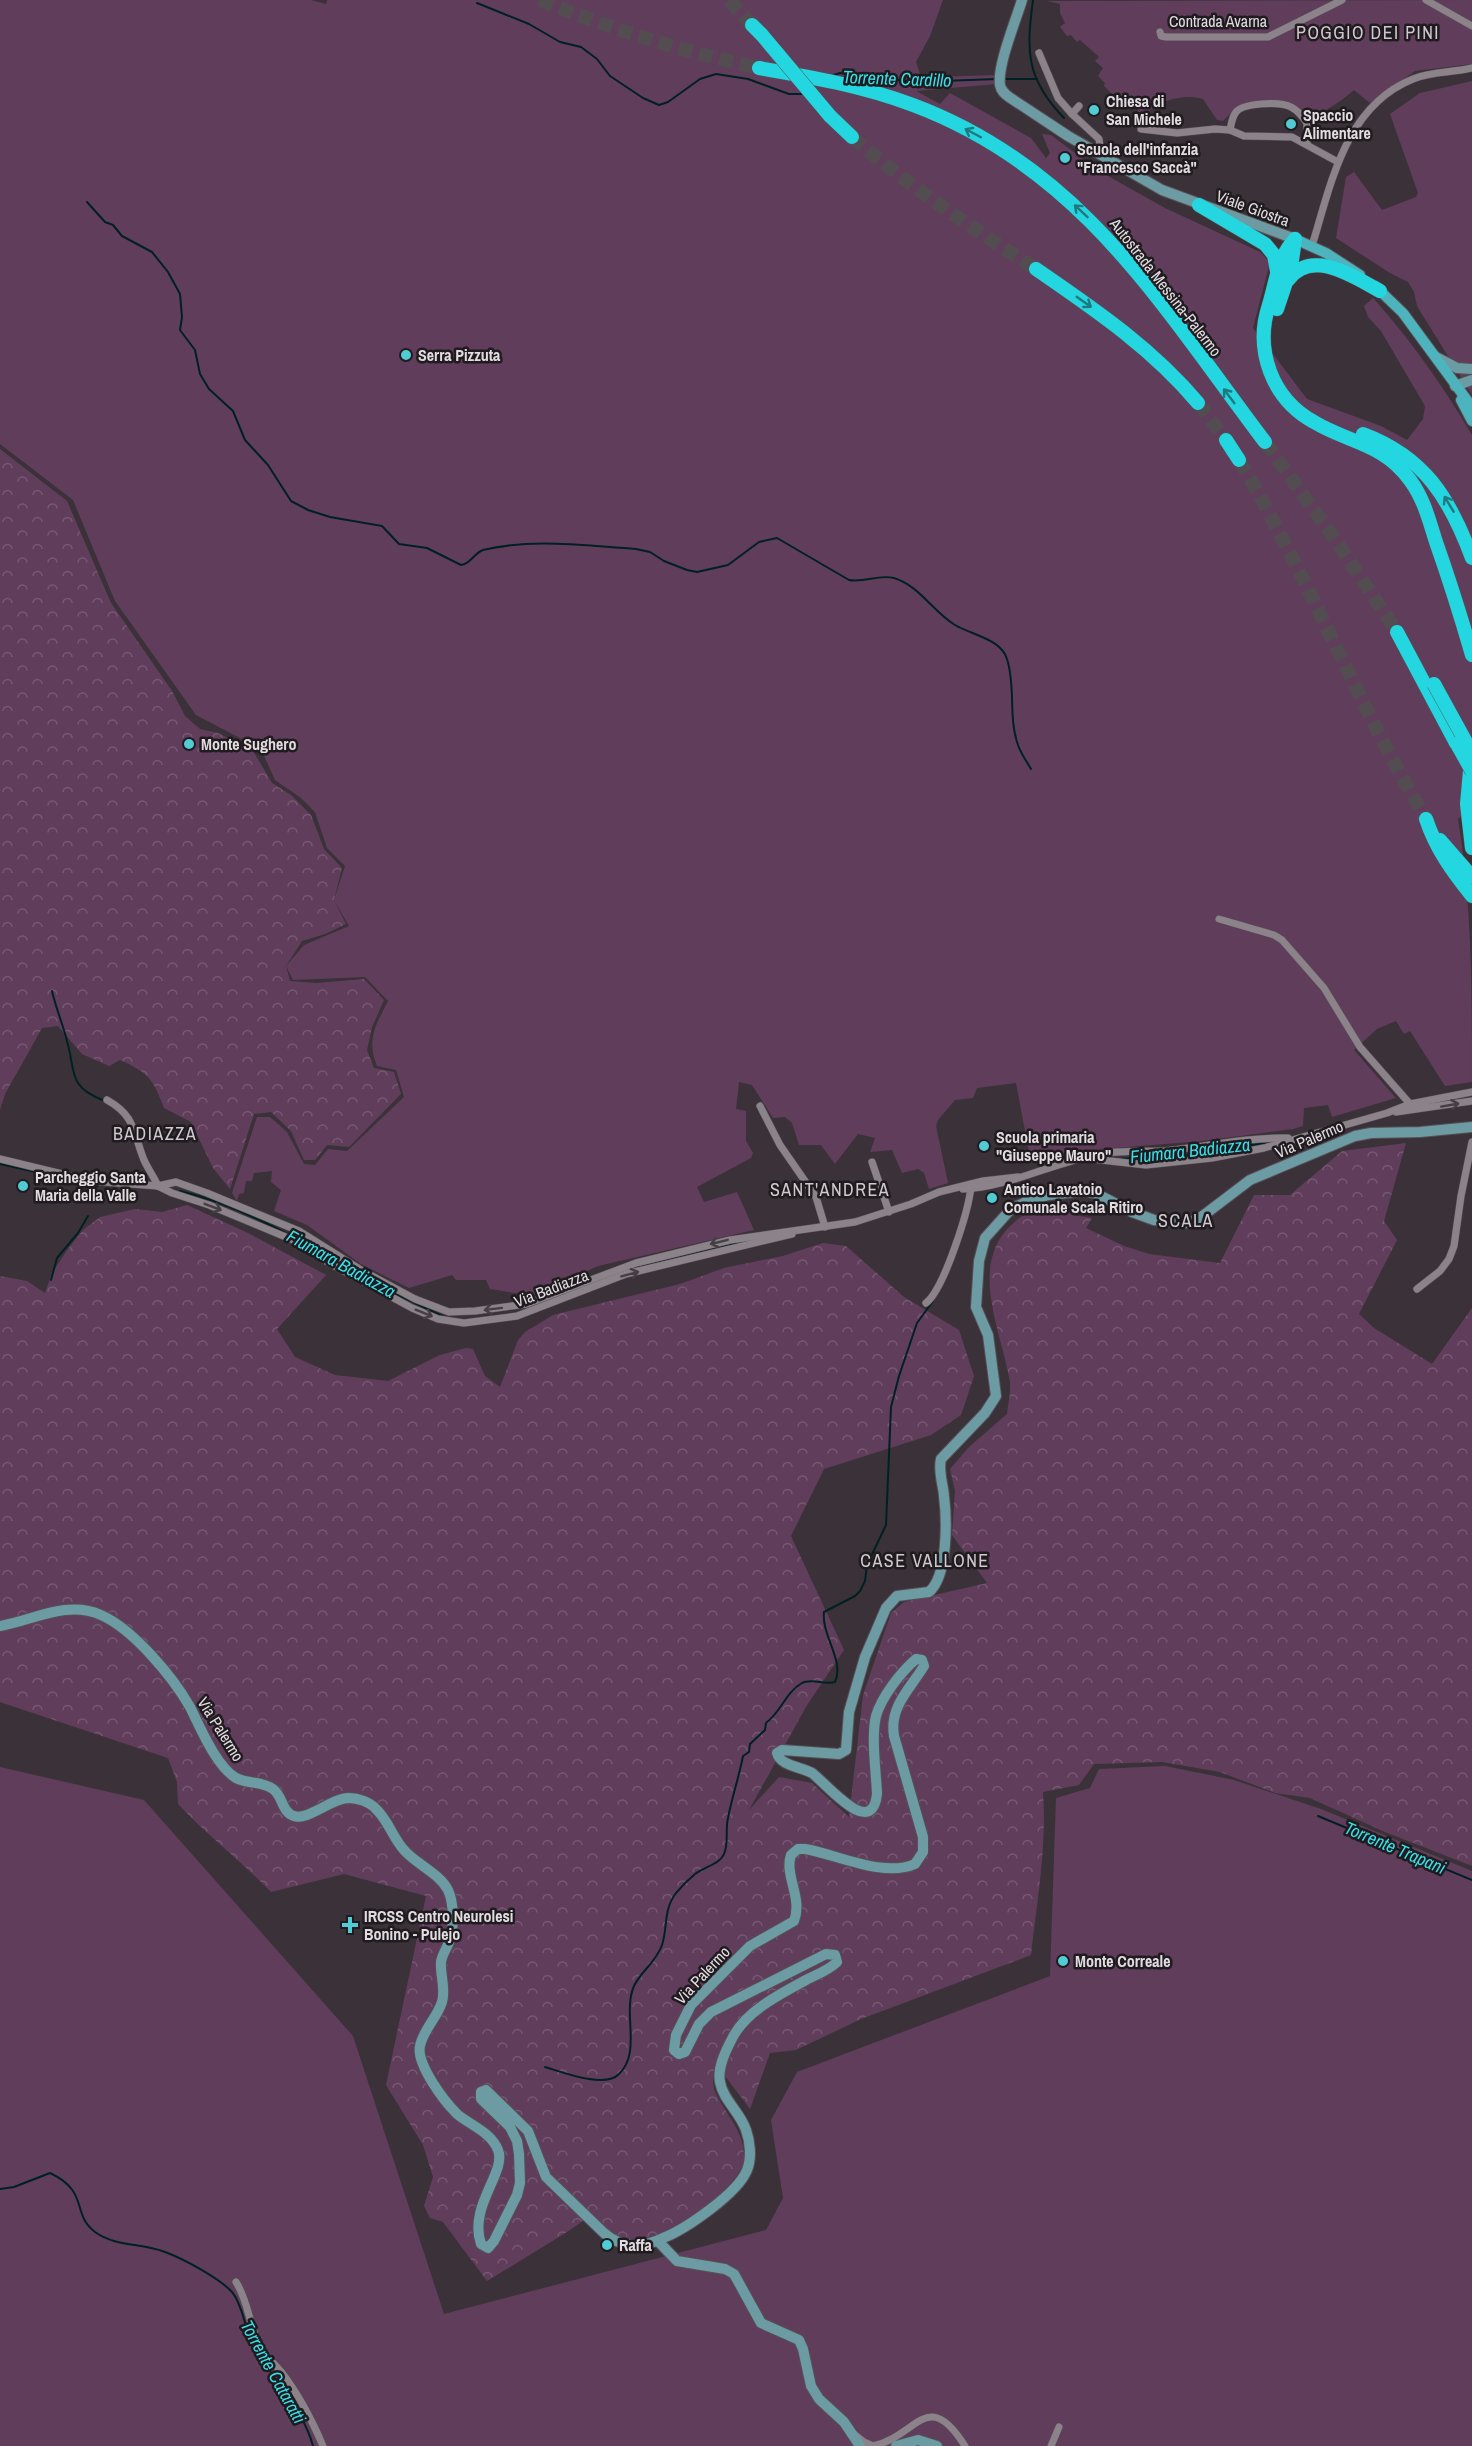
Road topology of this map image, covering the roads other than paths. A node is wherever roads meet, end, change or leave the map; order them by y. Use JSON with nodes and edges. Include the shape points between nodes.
{"nodes":[{"id":1,"x":1022,"y":0,"type":"edge"},
{"id":2,"x":1342,"y":0,"type":"edge"},
{"id":3,"x":1426,"y":0,"type":"edge"},
{"id":4,"x":1472,"y":26,"type":"edge"},
{"id":5,"x":757,"y":30,"type":"tunnel mouth"},
{"id":6,"x":1161,"y":32,"type":"dead end"},
{"id":7,"x":1038,"y":53,"type":"dead end"},
{"id":8,"x":759,"y":68,"type":"tunnel mouth"},
{"id":9,"x":1472,"y":68,"type":"edge"},
{"id":10,"x":1079,"y":106,"type":"dead end"},
{"id":11,"x":1072,"y":114,"type":"junction"},
{"id":12,"x":1141,"y":129,"type":"dead end"},
{"id":13,"x":1230,"y":130,"type":"junction"},
{"id":14,"x":852,"y":136,"type":"tunnel mouth"},
{"id":15,"x":1307,"y":144,"type":"junction"},
{"id":16,"x":1101,"y":154,"type":"junction"},
{"id":17,"x":1338,"y":162,"type":"junction"},
{"id":18,"x":1199,"y":205,"type":"junction"},
{"id":19,"x":1295,"y":239,"type":"junction"},
{"id":20,"x":1312,"y":246,"type":"junction"},
{"id":21,"x":1036,"y":269,"type":"tunnel mouth"},
{"id":22,"x":1282,"y":280,"type":"junction"},
{"id":23,"x":1380,"y":291,"type":"junction"},
{"id":24,"x":1434,"y":356,"type":"junction"},
{"id":25,"x":1472,"y":370,"type":"edge"},
{"id":26,"x":1472,"y":380,"type":"edge"},
{"id":27,"x":1455,"y":386,"type":"junction"},
{"id":28,"x":1198,"y":403,"type":"tunnel mouth"},
{"id":29,"x":1472,"y":407,"type":"edge"},
{"id":30,"x":1472,"y":420,"type":"edge"},
{"id":31,"x":1344,"y":431,"type":"junction"},
{"id":32,"x":1226,"y":440,"type":"tunnel mouth"},
{"id":33,"x":1264,"y":442,"type":"tunnel mouth"},
{"id":34,"x":1239,"y":460,"type":"tunnel mouth"},
{"id":35,"x":1472,"y":558,"type":"edge"},
{"id":36,"x":1399,"y":636,"type":"tunnel mouth"},
{"id":37,"x":1472,"y":655,"type":"edge"},
{"id":38,"x":1433,"y":690,"type":"junction"},
{"id":39,"x":1472,"y":753,"type":"edge"},
{"id":40,"x":1472,"y":771,"type":"edge"},
{"id":41,"x":1426,"y":819,"type":"tunnel mouth"},
{"id":42,"x":1436,"y":840,"type":"junction"},
{"id":43,"x":1472,"y":848,"type":"edge"},
{"id":44,"x":1472,"y":877,"type":"edge"},
{"id":45,"x":1472,"y":896,"type":"edge"},
{"id":46,"x":1219,"y":919,"type":"dead end"},
{"id":47,"x":1472,"y":1092,"type":"edge"},
{"id":48,"x":107,"y":1100,"type":"dead end"},
{"id":49,"x":1472,"y":1101,"type":"edge"},
{"id":50,"x":1410,"y":1104,"type":"junction"},
{"id":51,"x":760,"y":1106,"type":"dead end"},
{"id":52,"x":1387,"y":1113,"type":"junction"},
{"id":53,"x":1362,"y":1120,"type":"junction"},
{"id":54,"x":1350,"y":1124,"type":"junction"},
{"id":55,"x":1471,"y":1127,"type":"edge"},
{"id":56,"x":1367,"y":1134,"type":"junction"},
{"id":57,"x":1355,"y":1136,"type":"junction"},
{"id":58,"x":1296,"y":1138,"type":"junction"},
{"id":59,"x":1472,"y":1143,"type":"edge"},
{"id":60,"x":1083,"y":1158,"type":"junction"},
{"id":61,"x":0,"y":1159,"type":"edge"},
{"id":62,"x":872,"y":1162,"type":"dead end"},
{"id":63,"x":158,"y":1186,"type":"junction"},
{"id":64,"x":971,"y":1186,"type":"junction"},
{"id":65,"x":889,"y":1212,"type":"junction"},
{"id":66,"x":825,"y":1227,"type":"junction"},
{"id":67,"x":797,"y":1232,"type":"junction"},
{"id":68,"x":1417,"y":1289,"type":"dead end"},
{"id":69,"x":926,"y":1303,"type":"dead end"},
{"id":70,"x":514,"y":1306,"type":"junction"},
{"id":71,"x":517,"y":1316,"type":"junction"},
{"id":72,"x":0,"y":1626,"type":"edge"},
{"id":73,"x":658,"y":2241,"type":"junction"},
{"id":74,"x":236,"y":2282,"type":"dead end"},
{"id":75,"x":1059,"y":2427,"type":"dead end"},
{"id":76,"x":851,"y":2433,"type":"junction"},
{"id":77,"x":323,"y":2446,"type":"edge"},
{"id":78,"x":860,"y":2446,"type":"edge"},
{"id":79,"x":896,"y":2446,"type":"edge"},
{"id":80,"x":937,"y":2446,"type":"edge"},
{"id":81,"x":965,"y":2446,"type":"edge"},
{"id":82,"x":1051,"y":2446,"type":"edge"}],
"edges":[{"from":1,"to":16,"type":"main road","name":"Viale Giostra","via":[[1009,37],[1002,90]]},
{"from":2,"to":6,"type":"street","name":"Contrada Avarna","via":[[1268,37],[1166,37]]},
{"from":3,"to":4,"type":"street"},
{"from":5,"to":14,"type":"highway","bridge":true,"via":[[830,116]]},
{"from":7,"to":11,"type":"street","via":[[1058,98]]},
{"from":33,"to":8,"type":"highway","name":"Autostrada Messina-Palermo","one_way":true,"via":[[1111,241],[1046,180],[1008,153],[937,115],[874,92]]},
{"from":9,"to":17,"type":"street","via":[[1412,79],[1368,110]]},
{"from":10,"to":11,"type":"street"},
{"from":11,"to":16,"type":"street","via":[[1099,139]]},
{"from":12,"to":13,"type":"street","via":[[1177,133]]},
{"from":13,"to":15,"type":"street","via":[[1244,135],[1292,137]]},
{"from":13,"to":15,"type":"street","via":[[1240,108],[1287,105],[1307,123]]},
{"from":15,"to":17,"type":"street"},
{"from":16,"to":18,"type":"main road","name":"Viale Giostra","via":[[1162,190]]},
{"from":17,"to":20,"type":"street"},
{"from":18,"to":19,"type":"main road","name":"Viale Giostra"},
{"from":18,"to":22,"type":"highway","via":[[1265,244],[1276,260]]},
{"from":19,"to":20,"type":"main road","name":"Viale Giostra"},
{"from":19,"to":22,"type":"highway","via":[[1292,267]]},
{"from":20,"to":23,"type":"main road","name":"Viale Giostra","via":[[1341,261]]},
{"from":21,"to":28,"type":"highway","one_way":true,"via":[[1144,347]]},
{"from":22,"to":23,"type":"highway","via":[[1300,267],[1317,264]]},
{"from":22,"to":31,"type":"highway","via":[[1263,330],[1268,367],[1280,391],[1300,413],[1319,425]]},
{"from":23,"to":24,"type":"main road","name":"Viale Giostra","via":[[1403,313]]},
{"from":24,"to":25,"type":"main road","via":[[1457,368]]},
{"from":24,"to":27,"type":"main road","name":"Viale Giostra"},
{"from":25,"to":27,"type":"main road"},
{"from":26,"to":27,"type":"main road"},
{"from":27,"to":29,"type":"main road","name":"Viale Giostra"},
{"from":27,"to":30,"type":"main road","name":"Viale Giostra"},
{"from":35,"to":31,"type":"highway","one_way":true,"via":[[1451,508],[1426,474],[1389,445]]},
{"from":31,"to":37,"type":"highway","via":[[1377,450],[1405,474],[1424,503]]},
{"from":32,"to":34,"type":"highway"},
{"from":36,"to":38,"type":"highway"},
{"from":38,"to":39,"type":"highway","bridge":true},
{"from":38,"to":40,"type":"highway","bridge":true,"via":[[1443,719]]},
{"from":39,"to":43,"type":"highway","via":[[1467,795]]},
{"from":41,"to":42,"type":"highway"},
{"from":42,"to":44,"type":"highway"},
{"from":42,"to":45,"type":"highway","via":[[1447,865]]},
{"from":46,"to":50,"type":"street","via":[[1282,940],[1324,988],[1360,1047]]},
{"from":47,"to":50,"type":"street"},
{"from":48,"to":63,"type":"street","via":[[126,1113],[134,1126]]},
{"from":52,"to":49,"type":"street","one_way":true},
{"from":50,"to":52,"type":"street"},
{"from":51,"to":66,"type":"street","via":[[780,1145],[816,1197]]},
{"from":52,"to":53,"type":"street"},
{"from":53,"to":54,"type":"street"},
{"from":53,"to":56,"type":"street"},
{"from":54,"to":57,"type":"street"},
{"from":54,"to":58,"type":"street"},
{"from":55,"to":56,"type":"main road","name":"Via Palermo"},
{"from":55,"to":59,"type":"street"},
{"from":56,"to":57,"type":"main road","name":"Via Palermo"},
{"from":57,"to":73,"type":"main road","name":"Via Palermo","via":[[1250,1180],[1200,1218],[1186,1223],[1146,1217],[1089,1191],[1056,1194],[1020,1204],[1004,1216],[983,1242],[976,1304],[988,1338],[996,1394],[986,1413],[941,1459],[945,1522],[938,1580],[930,1592],[902,1595],[888,1604],[867,1653],[849,1712],[846,1750],[839,1754],[782,1750],[777,1753],[783,1762],[814,1774],[851,1809],[862,1812],[872,1808],[877,1794],[877,1714],[911,1664],[922,1659],[924,1666],[896,1708],[893,1722],[923,1837],[923,1852],[915,1864],[899,1868],[855,1863],[805,1849],[791,1855],[797,1909],[794,1921],[750,1946],[691,2005],[676,2035],[674,2050],[685,2052],[701,2020],[728,2002],[826,1954],[835,1955],[837,1962],[768,2003],[737,2030],[719,2077],[747,2131],[747,2169],[709,2210]]},
{"from":58,"to":60,"type":"street","via":[[1263,1137]]},
{"from":58,"to":60,"type":"street","via":[[1212,1158],[1146,1165]]},
{"from":59,"to":68,"type":"street","via":[[1454,1246],[1440,1271]]},
{"from":60,"to":64,"type":"street","name":"Via Badiazza"},
{"from":61,"to":63,"type":"street","name":"Via Badiazza","via":[[91,1181]]},
{"from":62,"to":65,"type":"street"},
{"from":70,"to":63,"type":"street","name":"Via Badiazza","one_way":true,"via":[[440,1310],[361,1270],[287,1225],[176,1182]]},
{"from":63,"to":71,"type":"street","name":"Via Badiazza","one_way":true,"via":[[293,1240],[352,1276],[438,1319],[471,1323]]},
{"from":64,"to":65,"type":"street","name":"Via Badiazza","via":[[933,1194]]},
{"from":64,"to":69,"type":"street","via":[[947,1266],[936,1292]]},
{"from":65,"to":66,"type":"street","name":"Via Badiazza"},
{"from":66,"to":67,"type":"street","name":"Via Badiazza"},
{"from":67,"to":70,"type":"street","name":"Via Badiazza","one_way":true,"via":[[730,1240],[636,1263],[545,1299]]},
{"from":71,"to":67,"type":"street","name":"Via Badiazza","one_way":true,"via":[[626,1274]]},
{"from":70,"to":71,"type":"street"},
{"from":72,"to":73,"type":"main road","name":"Via Palermo","via":[[58,1610],[88,1611],[111,1620],[135,1639],[171,1681],[235,1778],[273,1789],[288,1812],[296,1817],[345,1798],[372,1805],[402,1849],[445,1886],[452,1919],[451,1937],[441,1963],[443,1999],[419,2053],[451,2107],[489,2137],[498,2151],[498,2169],[480,2211],[479,2239],[483,2247],[490,2247],[494,2241],[517,2195],[520,2180],[516,2138],[481,2099],[484,2090],[528,2131],[546,2177],[604,2233],[626,2244]]},
{"from":73,"to":76,"type":"main road","via":[[677,2260],[734,2274],[761,2323],[799,2340],[811,2386]]},
{"from":74,"to":77,"type":"street","via":[[262,2350],[299,2398]]},
{"from":75,"to":82,"type":"street"},
{"from":76,"to":78,"type":"main road"},
{"from":76,"to":81,"type":"street","via":[[873,2446],[919,2420],[935,2417],[951,2425]]},
{"from":79,"to":80,"type":"main road","via":[[918,2440]]}]}
